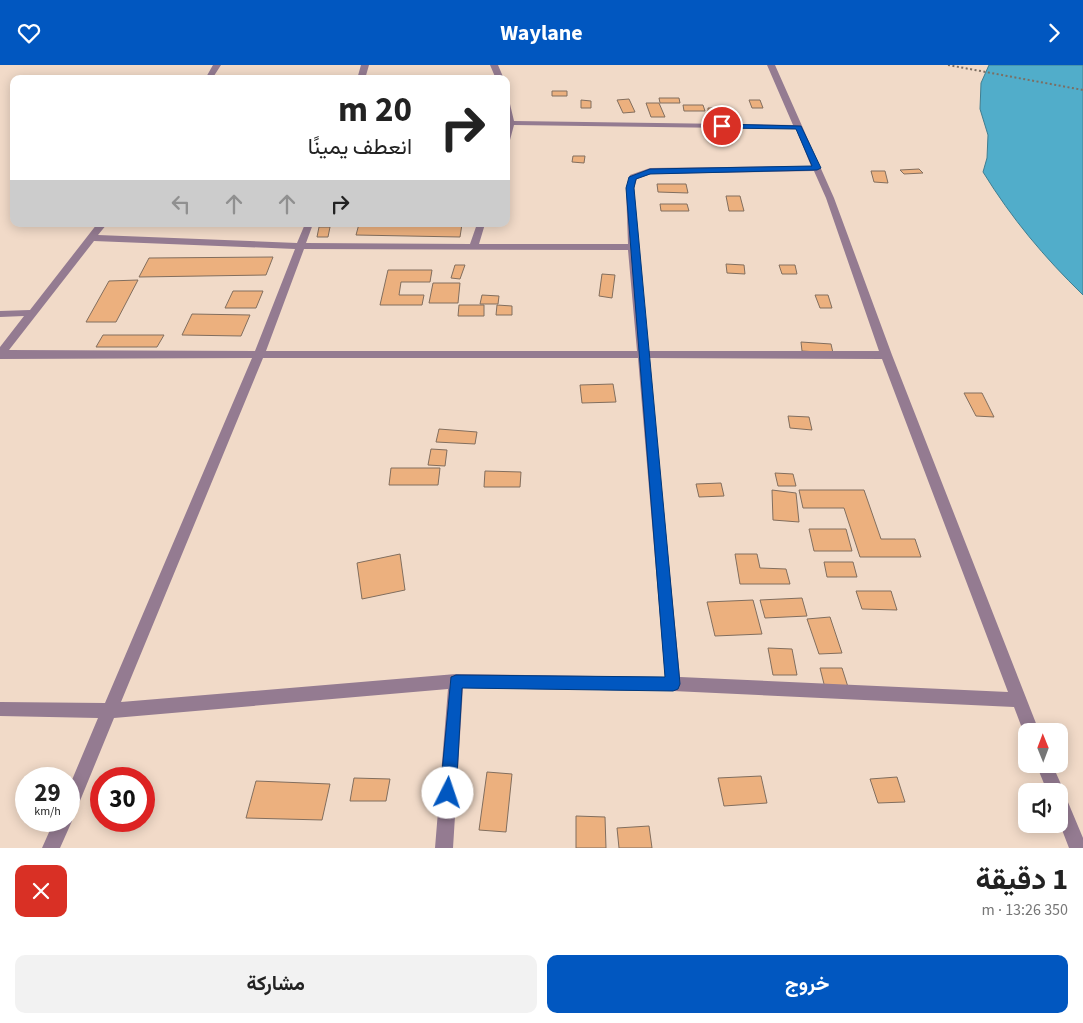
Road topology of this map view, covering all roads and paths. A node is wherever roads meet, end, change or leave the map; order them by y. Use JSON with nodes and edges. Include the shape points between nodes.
{"nodes":[{"id":1,"x":771,"y":65,"type":"edge"},
{"id":2,"x":948,"y":65,"type":"edge"},
{"id":3,"x":1083,"y":90,"type":"edge"},
{"id":4,"x":510,"y":123,"type":"edge"},
{"id":5,"x":798,"y":127,"type":"junction"},
{"id":6,"x":817,"y":168,"type":"junction"},
{"id":7,"x":100,"y":227,"type":"edge"},
{"id":8,"x":308,"y":227,"type":"edge"},
{"id":9,"x":480,"y":227,"type":"edge"},
{"id":10,"x":92,"y":238,"type":"junction"},
{"id":11,"x":300,"y":245,"type":"junction"},
{"id":12,"x":474,"y":245,"type":"junction"},
{"id":13,"x":633,"y":247,"type":"junction"},
{"id":14,"x":31,"y":313,"type":"junction"},
{"id":15,"x":0,"y":314,"type":"edge"},
{"id":16,"x":1,"y":354,"type":"edge"},
{"id":17,"x":259,"y":355,"type":"junction"},
{"id":18,"x":644,"y":355,"type":"junction"},
{"id":19,"x":886,"y":355,"type":"junction"},
{"id":20,"x":456,"y":681,"type":"junction"},
{"id":21,"x":673,"y":684,"type":"junction"},
{"id":22,"x":1019,"y":700,"type":"junction"},
{"id":23,"x":0,"y":709,"type":"edge"},
{"id":24,"x":109,"y":711,"type":"junction"},
{"id":25,"x":1028,"y":723,"type":"edge"},
{"id":26,"x":80,"y":781,"type":"edge"},
{"id":27,"x":1068,"y":823,"type":"edge"},
{"id":28,"x":58,"y":832,"type":"edge"},
{"id":29,"x":51,"y":848,"type":"edge"},
{"id":30,"x":444,"y":848,"type":"edge"},
{"id":31,"x":1078,"y":848,"type":"edge"}],
"edges":[{"from":1,"to":5,"type":"street"},
{"from":2,"to":3,"type":"path"},
{"from":4,"to":5,"type":"street"},
{"from":5,"to":6,"type":"street"},
{"from":6,"to":13,"type":"street","via":[[650,171],[633,177],[630,188]]},
{"from":6,"to":19,"type":"street"},
{"from":7,"to":10,"type":"street"},
{"from":8,"to":11,"type":"street"},
{"from":9,"to":12,"type":"street"},
{"from":10,"to":11,"type":"street"},
{"from":10,"to":14,"type":"street"},
{"from":11,"to":12,"type":"street"},
{"from":11,"to":17,"type":"street"},
{"from":12,"to":13,"type":"street"},
{"from":13,"to":18,"type":"street"},
{"from":14,"to":15,"type":"street"},
{"from":14,"to":16,"type":"street"},
{"from":16,"to":17,"type":"street"},
{"from":17,"to":18,"type":"street"},
{"from":17,"to":24,"type":"street"},
{"from":18,"to":19,"type":"street"},
{"from":18,"to":21,"type":"street"},
{"from":19,"to":22,"type":"street"},
{"from":20,"to":21,"type":"street"},
{"from":20,"to":24,"type":"street"},
{"from":20,"to":30,"type":"street"},
{"from":21,"to":22,"type":"street"},
{"from":22,"to":25,"type":"street"},
{"from":23,"to":24,"type":"street"},
{"from":24,"to":26,"type":"street"},
{"from":27,"to":31,"type":"street"},
{"from":28,"to":29,"type":"street"}]}
